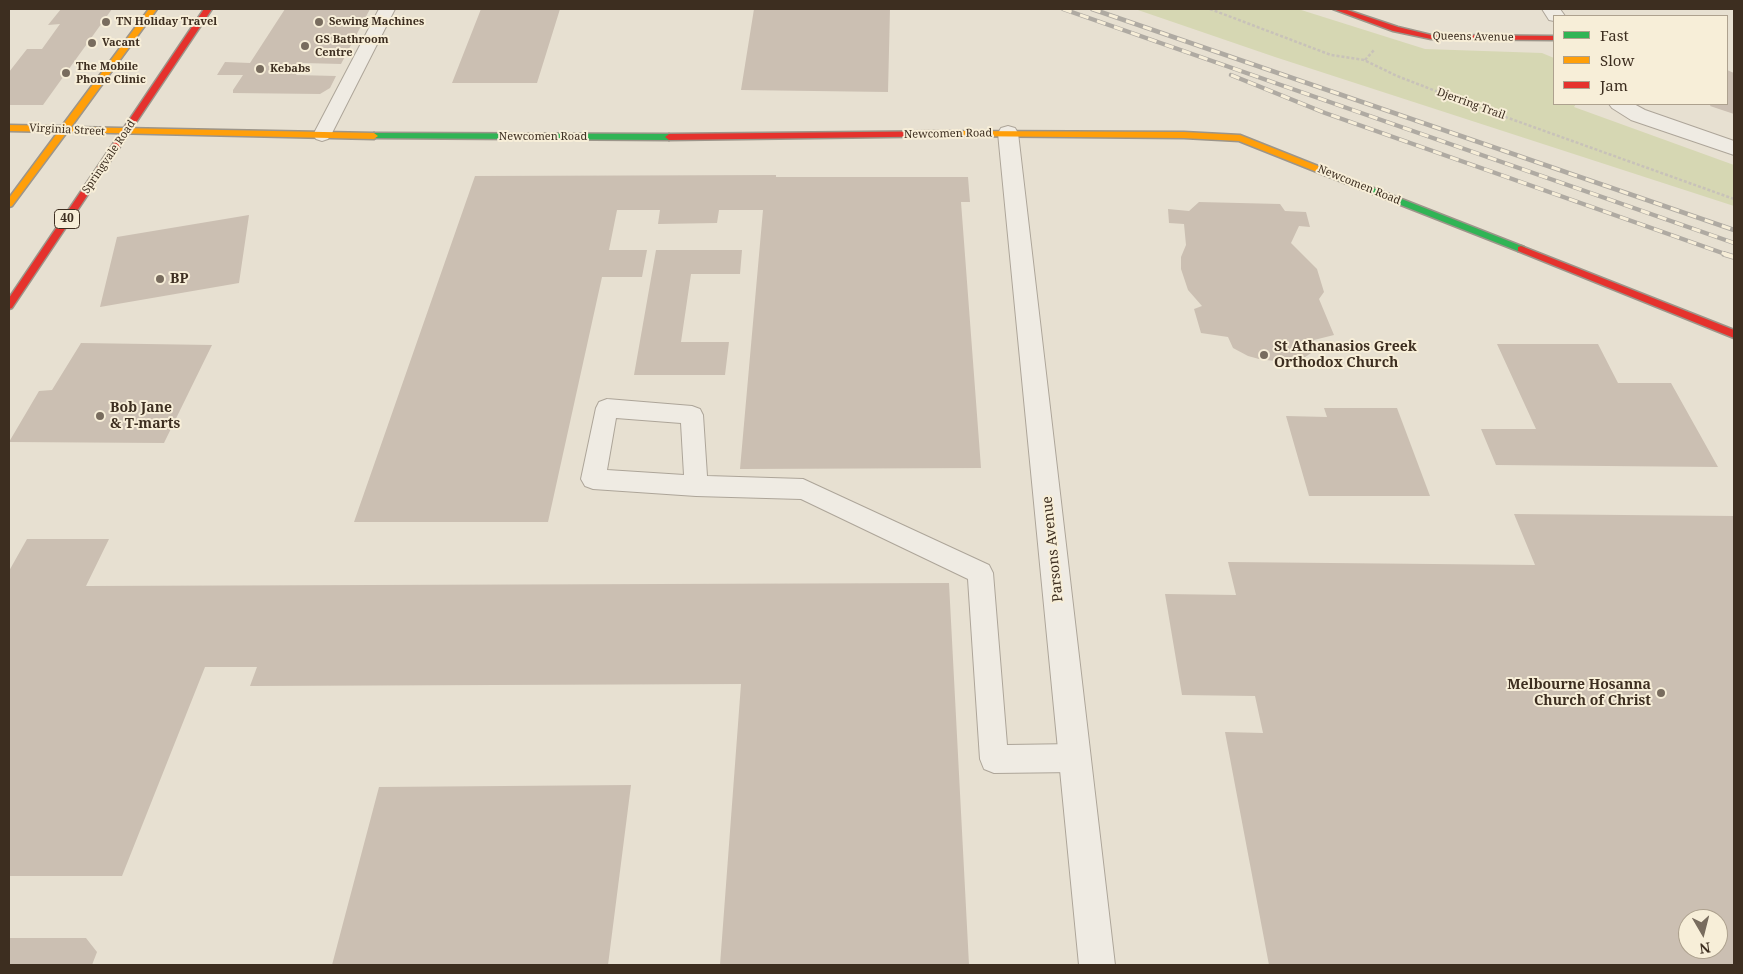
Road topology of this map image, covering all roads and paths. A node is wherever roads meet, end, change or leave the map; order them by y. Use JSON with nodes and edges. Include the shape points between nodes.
{"nodes":[{"id":1,"x":153,"y":9,"type":"edge"},
{"id":2,"x":208,"y":9,"type":"edge"},
{"id":3,"x":387,"y":9,"type":"edge"},
{"id":4,"x":1210,"y":9,"type":"edge"},
{"id":5,"x":1337,"y":9,"type":"edge"},
{"id":6,"x":1553,"y":38,"type":"edge"},
{"id":7,"x":1621,"y":105,"type":"edge"},
{"id":8,"x":9,"y":128,"type":"edge"},
{"id":9,"x":64,"y":129,"type":"junction"},
{"id":10,"x":125,"y":132,"type":"junction"},
{"id":11,"x":1008,"y":133,"type":"junction"},
{"id":12,"x":322,"y":135,"type":"junction"},
{"id":13,"x":1734,"y":148,"type":"edge"},
{"id":14,"x":1734,"y":199,"type":"edge"},
{"id":15,"x":9,"y":204,"type":"edge"},
{"id":16,"x":9,"y":305,"type":"edge"},
{"id":17,"x":1734,"y":334,"type":"edge"},
{"id":18,"x":696,"y":486,"type":"junction"},
{"id":19,"x":1076,"y":758,"type":"junction"},
{"id":20,"x":1097,"y":965,"type":"edge"}],
"edges":[{"from":1,"to":9,"type":"main road"},
{"from":2,"to":10,"type":"main road","name":"Springvale Road","number":"40"},
{"from":3,"to":12,"type":"lane"},
{"from":4,"to":14,"type":"path","name":"Djerring Trail","via":[[1332,55],[1364,60],[1472,105]]},
{"from":5,"to":6,"type":"main road","name":"Queens Avenue","via":[[1431,37]]},
{"from":7,"to":13,"type":"street","via":[[1638,115]]},
{"from":8,"to":9,"type":"main road","name":"Virginia Street"},
{"from":9,"to":10,"type":"main road","name":"Virginia Street"},
{"from":9,"to":15,"type":"main road"},
{"from":10,"to":12,"type":"main road","name":"Newcomen Road"},
{"from":10,"to":16,"type":"main road","name":"Springvale Road","number":"40"},
{"from":11,"to":12,"type":"main road","name":"Newcomen Road","via":[[628,138]]},
{"from":11,"to":17,"type":"main road","name":"Newcomen Road","via":[[1240,138]]},
{"from":11,"to":19,"type":"street","name":"Parsons Avenue"},
{"from":18,"to":18,"type":"lane","via":[[593,479],[607,408],[692,415]]},
{"from":18,"to":19,"type":"lane","via":[[803,489],[980,573],[994,759]]},
{"from":19,"to":20,"type":"street","name":"Parsons Avenue"}]}
